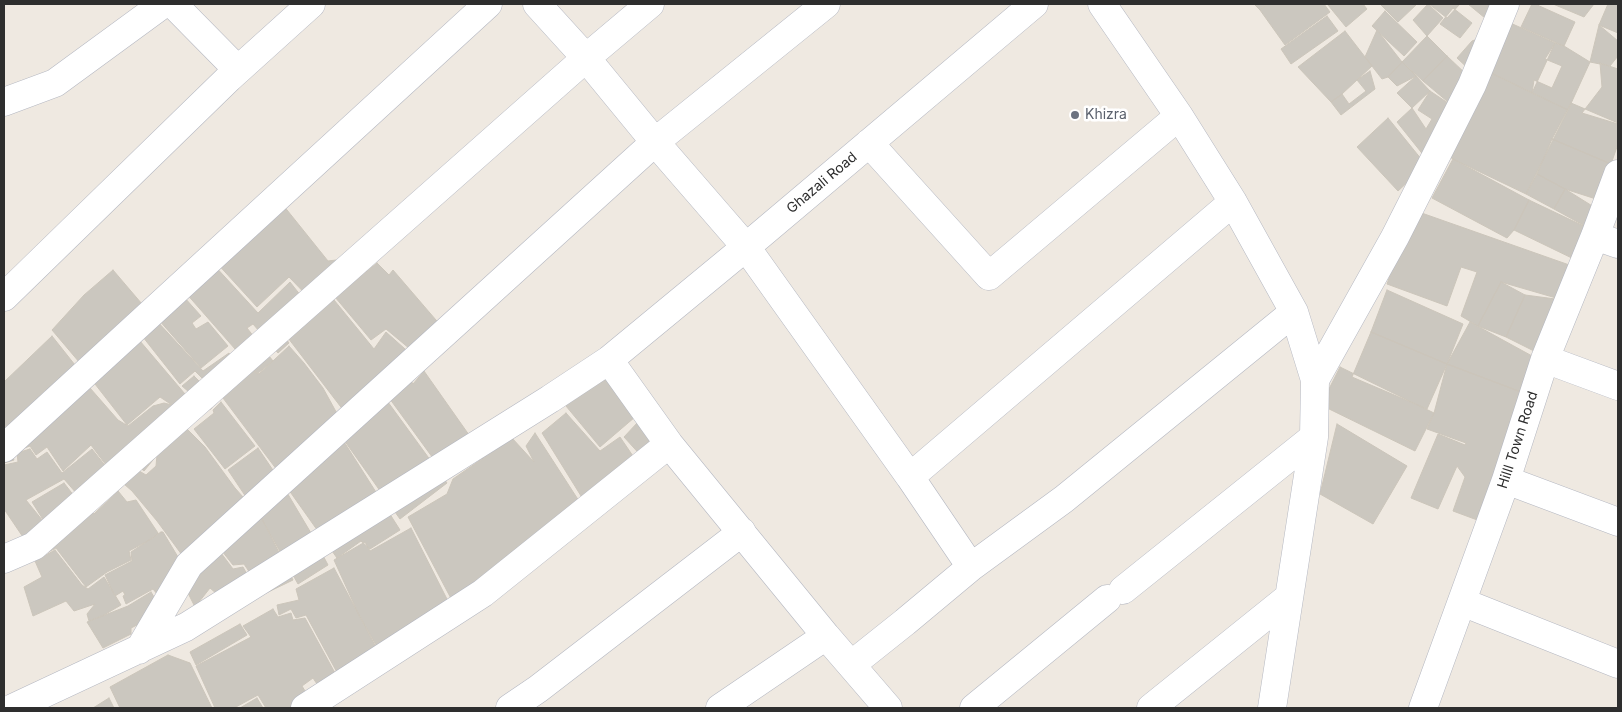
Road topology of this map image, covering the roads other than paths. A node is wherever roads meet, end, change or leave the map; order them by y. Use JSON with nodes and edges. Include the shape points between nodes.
{"nodes":[{"id":1,"x":164,"y":4,"type":"edge"},
{"id":2,"x":173,"y":4,"type":"edge"},
{"id":3,"x":311,"y":4,"type":"edge"},
{"id":4,"x":488,"y":4,"type":"edge"},
{"id":5,"x":536,"y":4,"type":"edge"},
{"id":6,"x":650,"y":4,"type":"edge"},
{"id":7,"x":826,"y":4,"type":"edge"},
{"id":8,"x":1034,"y":4,"type":"edge"},
{"id":9,"x":1102,"y":4,"type":"edge"},
{"id":10,"x":1505,"y":4,"type":"edge"},
{"id":11,"x":586,"y":58,"type":"junction"},
{"id":12,"x":238,"y":70,"type":"junction"},
{"id":13,"x":4,"y":102,"type":"edge"},
{"id":14,"x":1179,"y":116,"type":"junction"},
{"id":15,"x":655,"y":142,"type":"junction"},
{"id":16,"x":869,"y":143,"type":"junction"},
{"id":17,"x":1618,"y":174,"type":"edge"},
{"id":18,"x":1233,"y":202,"type":"junction"},
{"id":19,"x":1607,"y":240,"type":"edge"},
{"id":20,"x":746,"y":247,"type":"junction"},
{"id":21,"x":4,"y":297,"type":"edge"},
{"id":22,"x":1294,"y":312,"type":"junction"},
{"id":23,"x":1545,"y":359,"type":"junction"},
{"id":24,"x":609,"y":360,"type":"junction"},
{"id":25,"x":1315,"y":380,"type":"junction"},
{"id":26,"x":1618,"y":386,"type":"edge"},
{"id":27,"x":1314,"y":437,"type":"junction"},
{"id":28,"x":669,"y":444,"type":"junction"},
{"id":29,"x":4,"y":448,"type":"edge"},
{"id":30,"x":910,"y":477,"type":"junction"},
{"id":31,"x":1506,"y":480,"type":"junction"},
{"id":32,"x":1618,"y":522,"type":"edge"},
{"id":33,"x":742,"y":532,"type":"junction"},
{"id":34,"x":4,"y":559,"type":"edge"},
{"id":35,"x":970,"y":566,"type":"junction"},
{"id":36,"x":1289,"y":597,"type":"junction"},
{"id":37,"x":1462,"y":602,"type":"junction"},
{"id":38,"x":826,"y":636,"type":"junction"},
{"id":39,"x":139,"y":650,"type":"junction"},
{"id":40,"x":1618,"y":664,"type":"edge"},
{"id":41,"x":851,"y":665,"type":"junction"},
{"id":42,"x":13,"y":708,"type":"edge"},
{"id":43,"x":305,"y":708,"type":"edge"},
{"id":44,"x":510,"y":708,"type":"edge"},
{"id":45,"x":720,"y":708,"type":"edge"},
{"id":46,"x":888,"y":708,"type":"edge"},
{"id":47,"x":974,"y":708,"type":"edge"},
{"id":48,"x":1150,"y":708,"type":"edge"},
{"id":49,"x":1272,"y":708,"type":"edge"},
{"id":50,"x":1423,"y":708,"type":"edge"}],
"edges":[{"from":1,"to":13,"type":"street","via":[[55,83]]},
{"from":2,"to":12,"type":"street"},
{"from":3,"to":12,"type":"street"},
{"from":4,"to":29,"type":"street"},
{"from":5,"to":11,"type":"street"},
{"from":6,"to":11,"type":"street"},
{"from":7,"to":15,"type":"street"},
{"from":8,"to":16,"type":"street","name":"Ghazali Road"},
{"from":9,"to":14,"type":"street"},
{"from":10,"to":25,"type":"street","via":[[1460,110]]},
{"from":11,"to":15,"type":"street"},
{"from":11,"to":34,"type":"street","via":[[34,546]]},
{"from":12,"to":21,"type":"street"},
{"from":14,"to":16,"type":"street","via":[[989,276]]},
{"from":14,"to":18,"type":"street"},
{"from":15,"to":20,"type":"street"},
{"from":15,"to":39,"type":"street","via":[[189,565]]},
{"from":16,"to":20,"type":"street","name":"Ghazali Road"},
{"from":17,"to":19,"type":"street","name":"Hilll Town Road"},
{"from":18,"to":22,"type":"street"},
{"from":18,"to":30,"type":"street"},
{"from":19,"to":23,"type":"street","name":"Hilll Town Road"},
{"from":20,"to":24,"type":"street","name":"Ghazali Road"},
{"from":20,"to":30,"type":"street"},
{"from":22,"to":25,"type":"street"},
{"from":22,"to":35,"type":"street","via":[[1064,499]]},
{"from":23,"to":26,"type":"street"},
{"from":23,"to":31,"type":"street","name":"Hilll Town Road"},
{"from":24,"to":28,"type":"street"},
{"from":24,"to":39,"type":"street","name":"Ghazali Road","via":[[186,627]]},
{"from":25,"to":27,"type":"street"},
{"from":27,"to":36,"type":"street"},
{"from":27,"to":47,"type":"street"},
{"from":28,"to":33,"type":"street"},
{"from":28,"to":43,"type":"street","via":[[484,593]]},
{"from":30,"to":35,"type":"street"},
{"from":31,"to":32,"type":"street"},
{"from":31,"to":37,"type":"street","name":"Hilll Town Road"},
{"from":33,"to":38,"type":"street"},
{"from":33,"to":44,"type":"street"},
{"from":35,"to":41,"type":"street"},
{"from":36,"to":48,"type":"street"},
{"from":36,"to":49,"type":"street"},
{"from":37,"to":40,"type":"street"},
{"from":37,"to":50,"type":"street","name":"Hilll Town Road"},
{"from":38,"to":41,"type":"street"},
{"from":38,"to":45,"type":"street"},
{"from":39,"to":42,"type":"street","name":"Ghazali Road"},
{"from":41,"to":46,"type":"street"}]}
